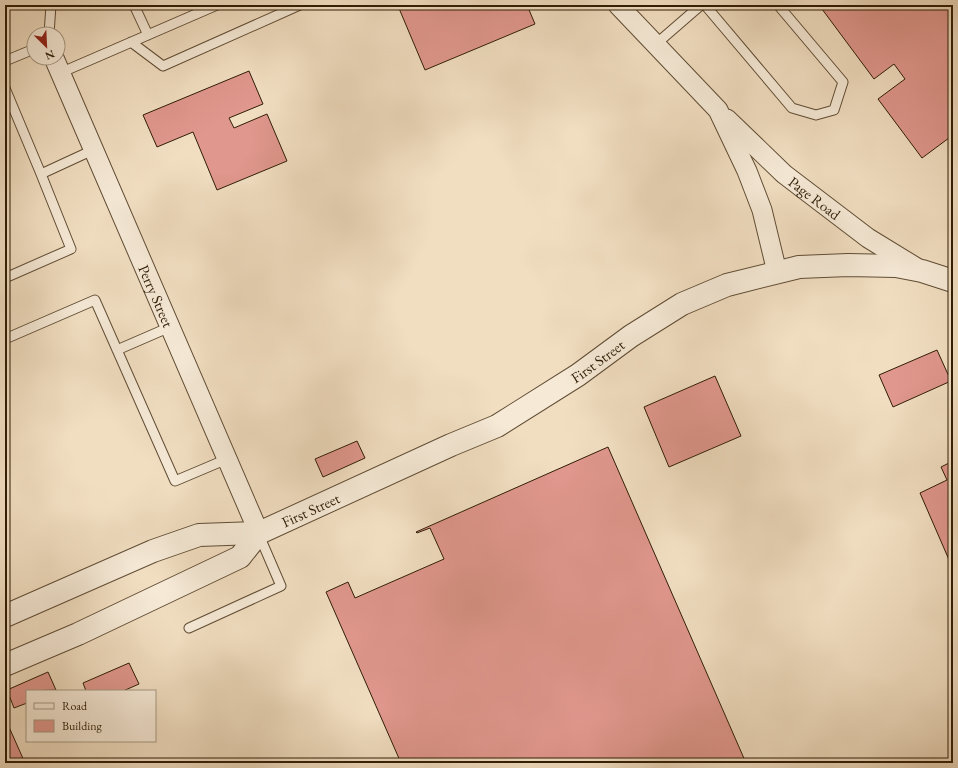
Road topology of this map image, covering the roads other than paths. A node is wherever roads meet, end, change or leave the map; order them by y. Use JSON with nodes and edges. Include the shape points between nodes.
{"nodes":[{"id":1,"x":52,"y":5,"type":"edge"},
{"id":2,"x":134,"y":5,"type":"edge"},
{"id":3,"x":217,"y":5,"type":"edge"},
{"id":4,"x":300,"y":5,"type":"edge"},
{"id":5,"x":618,"y":5,"type":"edge"},
{"id":6,"x":702,"y":5,"type":"edge"},
{"id":7,"x":705,"y":5,"type":"edge"},
{"id":8,"x":778,"y":5,"type":"edge"},
{"id":9,"x":50,"y":26,"type":"edge"},
{"id":10,"x":148,"y":35,"type":"junction"},
{"id":11,"x":131,"y":42,"type":"junction"},
{"id":12,"x":656,"y":44,"type":"junction"},
{"id":13,"x":26,"y":52,"type":"edge"},
{"id":14,"x":5,"y":61,"type":"edge"},
{"id":15,"x":66,"y":63,"type":"edge"},
{"id":16,"x":57,"y":66,"type":"edge"},
{"id":17,"x":5,"y":88,"type":"edge"},
{"id":18,"x":718,"y":110,"type":"junction"},
{"id":19,"x":93,"y":150,"type":"junction"},
{"id":20,"x":41,"y":174,"type":"junction"},
{"id":21,"x":922,"y":271,"type":"junction"},
{"id":22,"x":777,"y":272,"type":"junction"},
{"id":23,"x":5,"y":278,"type":"edge"},
{"id":24,"x":953,"y":281,"type":"edge"},
{"id":25,"x":170,"y":327,"type":"junction"},
{"id":26,"x":5,"y":339,"type":"edge"},
{"id":27,"x":117,"y":350,"type":"junction"},
{"id":28,"x":227,"y":459,"type":"junction"},
{"id":29,"x":259,"y":533,"type":"junction"},
{"id":30,"x":5,"y":616,"type":"edge"},
{"id":31,"x":189,"y":628,"type":"dead end"},
{"id":32,"x":5,"y":665,"type":"edge"}],
"edges":[{"from":1,"to":9,"type":"lane"},
{"from":2,"to":10,"type":"lane"},
{"from":3,"to":10,"type":"lane"},
{"from":4,"to":11,"type":"lane","via":[[163,66]]},
{"from":5,"to":12,"type":"street","name":"Page Road"},
{"from":6,"to":12,"type":"lane"},
{"from":7,"to":8,"type":"lane","via":[[792,108],[816,115],[834,110],[843,82]]},
{"from":10,"to":11,"type":"lane"},
{"from":11,"to":15,"type":"lane"},
{"from":12,"to":18,"type":"street","name":"Page Road"},
{"from":13,"to":14,"type":"lane"},
{"from":16,"to":19,"type":"street","name":"Perry Street"},
{"from":17,"to":20,"type":"lane"},
{"from":18,"to":21,"type":"street","name":"Page Road","via":[[784,174],[868,238]]},
{"from":18,"to":22,"type":"street","name":"Page Road","via":[[762,210]]},
{"from":19,"to":20,"type":"lane"},
{"from":19,"to":25,"type":"street","name":"Perry Street"},
{"from":20,"to":23,"type":"lane","via":[[71,249]]},
{"from":21,"to":22,"type":"street","name":"First Street","via":[[896,266],[848,265],[800,267]]},
{"from":21,"to":24,"type":"street","name":"First Street"},
{"from":22,"to":29,"type":"street","name":"First Street","via":[[727,285],[682,304],[498,426]]},
{"from":25,"to":27,"type":"lane"},
{"from":25,"to":28,"type":"street","name":"Perry Street"},
{"from":26,"to":27,"type":"lane","via":[[95,300]]},
{"from":27,"to":28,"type":"lane","via":[[175,481]]},
{"from":28,"to":29,"type":"street","name":"Perry Street"},
{"from":29,"to":30,"type":"street","name":"First Street","via":[[199,535],[153,551]]},
{"from":29,"to":31,"type":"lane","via":[[281,586]]},
{"from":29,"to":32,"type":"street","name":"First Street","via":[[240,557],[78,634]]}]}
